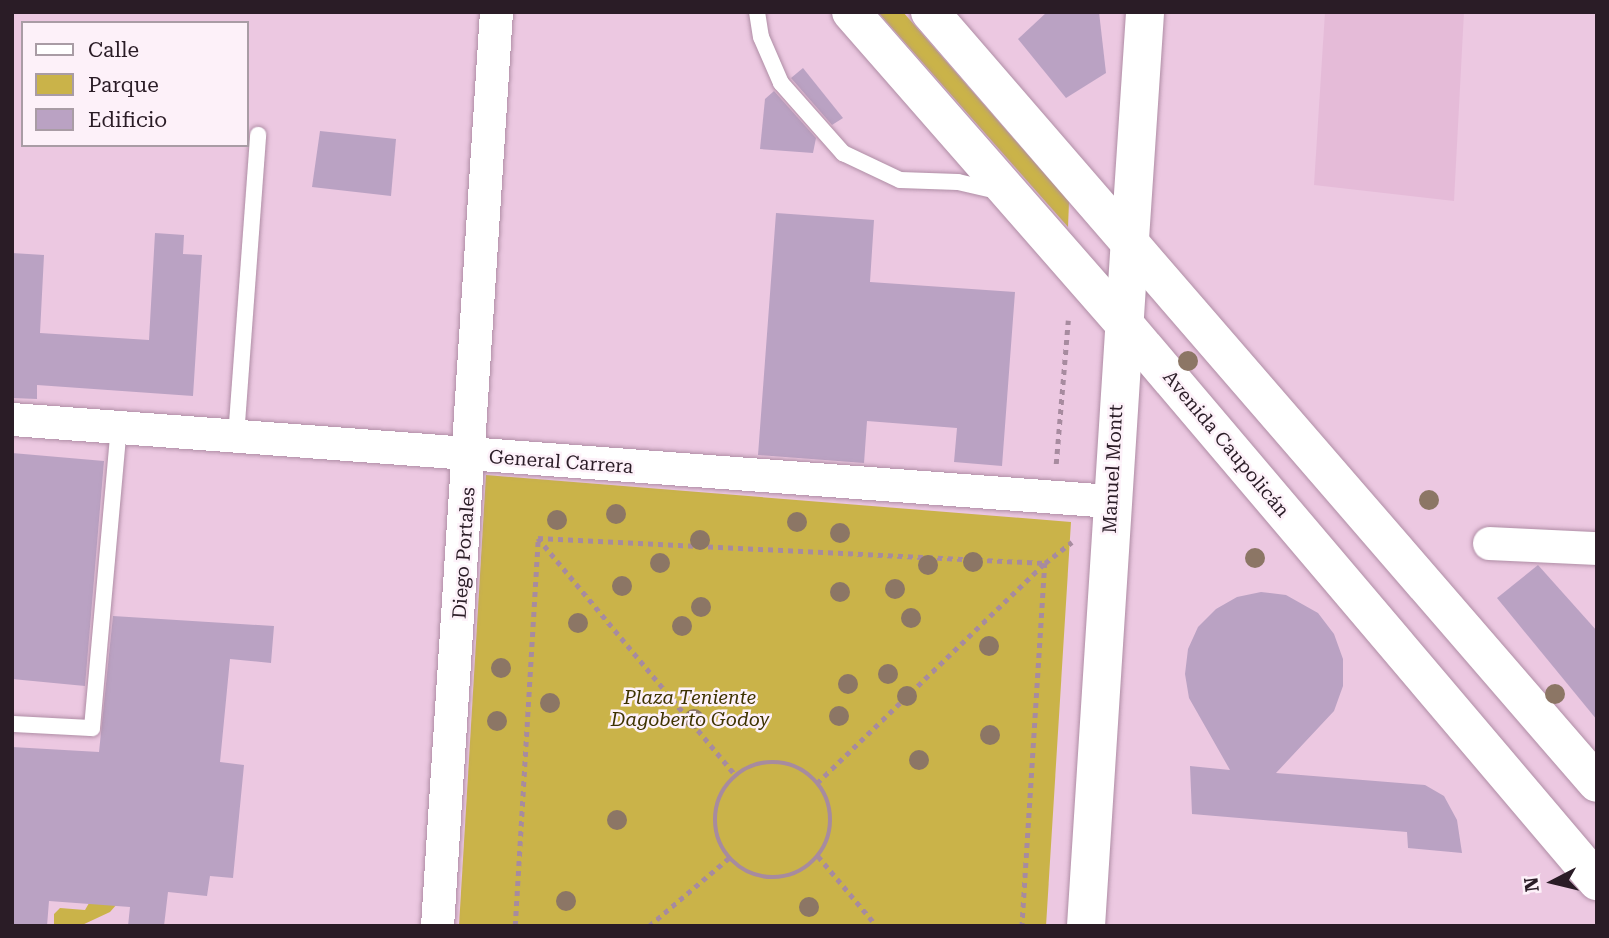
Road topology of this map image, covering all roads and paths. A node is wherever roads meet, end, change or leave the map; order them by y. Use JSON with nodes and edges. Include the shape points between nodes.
{"nodes":[{"id":1,"x":496,"y":12,"type":"edge"},
{"id":2,"x":757,"y":12,"type":"edge"},
{"id":3,"x":851,"y":12,"type":"edge"},
{"id":4,"x":930,"y":12,"type":"edge"},
{"id":5,"x":1145,"y":12,"type":"edge"},
{"id":6,"x":258,"y":135,"type":"dead end"},
{"id":7,"x":1019,"y":203,"type":"junction"},
{"id":8,"x":1129,"y":239,"type":"junction"},
{"id":9,"x":1121,"y":320,"type":"junction"},
{"id":10,"x":1073,"y":326,"type":"dead end"},
{"id":11,"x":12,"y":419,"type":"edge"},
{"id":12,"x":119,"y":427,"type":"junction"},
{"id":13,"x":236,"y":437,"type":"junction"},
{"id":14,"x":471,"y":456,"type":"junction"},
{"id":15,"x":1096,"y":500,"type":"junction"},
{"id":16,"x":538,"y":538,"type":"junction"},
{"id":17,"x":1489,"y":542,"type":"dead end"},
{"id":18,"x":1597,"y":548,"type":"edge"},
{"id":19,"x":1045,"y":563,"type":"junction"},
{"id":20,"x":12,"y":724,"type":"edge"},
{"id":21,"x":736,"y":776,"type":"junction"},
{"id":22,"x":817,"y":783,"type":"junction"},
{"id":23,"x":1597,"y":783,"type":"edge"},
{"id":24,"x":818,"y":856,"type":"junction"},
{"id":25,"x":729,"y":858,"type":"junction"},
{"id":26,"x":1597,"y":881,"type":"edge"},
{"id":27,"x":437,"y":926,"type":"edge"},
{"id":28,"x":515,"y":926,"type":"edge"},
{"id":29,"x":649,"y":926,"type":"edge"},
{"id":30,"x":877,"y":926,"type":"edge"},
{"id":31,"x":1022,"y":926,"type":"edge"},
{"id":32,"x":1086,"y":926,"type":"edge"}],
"edges":[{"from":1,"to":14,"type":"street","name":"Diego Portales"},
{"from":2,"to":7,"type":"lane","via":[[765,49],[781,83],[843,153],[900,180],[973,183]]},
{"from":3,"to":7,"type":"main road","name":"Avenida Caupolicán"},
{"from":4,"to":8,"type":"main road"},
{"from":5,"to":8,"type":"main road","name":"Manuel Montt"},
{"from":6,"to":13,"type":"lane"},
{"from":7,"to":9,"type":"main road","name":"Avenida Caupolicán"},
{"from":8,"to":9,"type":"main road","name":"Manuel Montt"},
{"from":8,"to":23,"type":"main road"},
{"from":9,"to":15,"type":"main road","name":"Manuel Montt"},
{"from":9,"to":26,"type":"main road","name":"Avenida Caupolicán"},
{"from":10,"to":15,"type":"path","via":[[1066,318],[1054,485],[1082,486]]},
{"from":11,"to":12,"type":"street","name":"General Carrera"},
{"from":12,"to":13,"type":"street","name":"General Carrera"},
{"from":12,"to":20,"type":"lane","via":[[92,728]]},
{"from":13,"to":14,"type":"street","name":"General Carrera"},
{"from":14,"to":15,"type":"street","name":"General Carrera"},
{"from":14,"to":27,"type":"street","name":"Diego Portales"},
{"from":15,"to":32,"type":"main road","name":"Manuel Montt"},
{"from":16,"to":19,"type":"path"},
{"from":16,"to":21,"type":"path"},
{"from":16,"to":28,"type":"path"},
{"from":17,"to":18,"type":"street"},
{"from":19,"to":22,"type":"path"},
{"from":19,"to":31,"type":"path"},
{"from":21,"to":22,"type":"path","via":[[755,765],[778,762],[799,768]]},
{"from":21,"to":25,"type":"path","via":[[722,794],[716,815],[718,838]]},
{"from":22,"to":24,"type":"path","via":[[831,814],[829,836]]},
{"from":24,"to":25,"type":"path","via":[[801,871],[768,878],[747,872]]},
{"from":24,"to":30,"type":"path"},
{"from":25,"to":29,"type":"path"}]}
